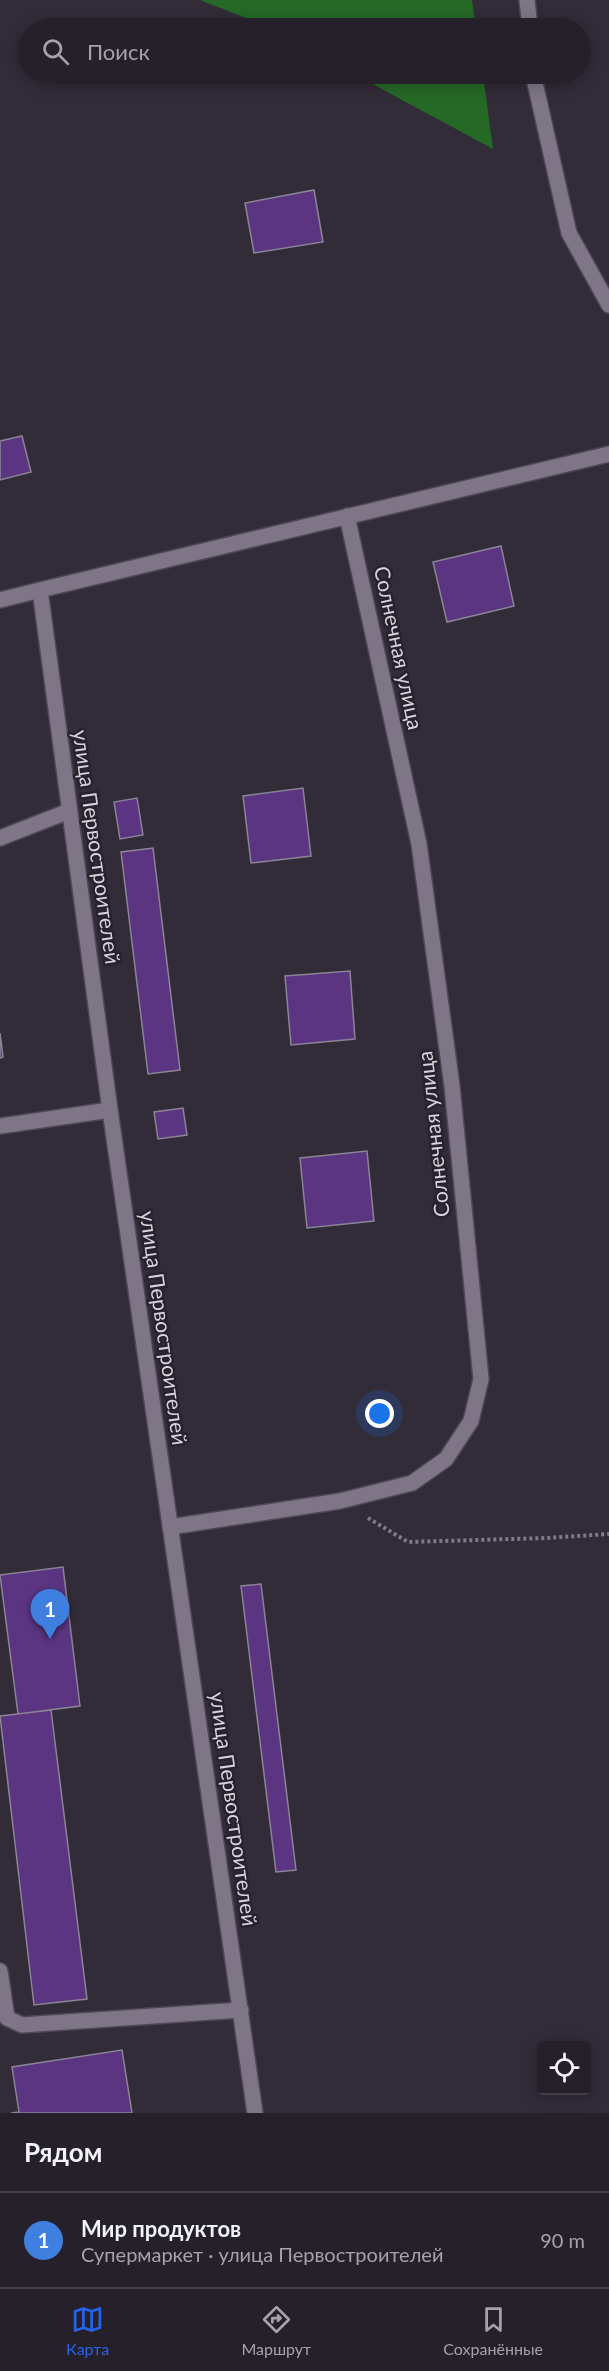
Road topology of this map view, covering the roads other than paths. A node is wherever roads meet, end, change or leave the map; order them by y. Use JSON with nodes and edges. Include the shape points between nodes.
{"nodes":[{"id":1,"x":527,"y":0,"type":"edge"},
{"id":2,"x":529,"y":18,"type":"edge"},
{"id":3,"x":536,"y":84,"type":"edge"},
{"id":4,"x":609,"y":305,"type":"edge"},
{"id":5,"x":609,"y":454,"type":"edge"},
{"id":6,"x":347,"y":516,"type":"junction"},
{"id":7,"x":40,"y":590,"type":"junction"},
{"id":8,"x":0,"y":600,"type":"edge"},
{"id":9,"x":69,"y":811,"type":"junction"},
{"id":10,"x":0,"y":838,"type":"edge"},
{"id":11,"x":110,"y":1110,"type":"junction"},
{"id":12,"x":0,"y":1126,"type":"edge"},
{"id":13,"x":170,"y":1527,"type":"junction"},
{"id":14,"x":0,"y":1971,"type":"edge"},
{"id":15,"x":241,"y":2010,"type":"junction"},
{"id":16,"x":255,"y":2113,"type":"edge"}],
"edges":[{"from":1,"to":2,"type":"street"},
{"from":3,"to":4,"type":"street","via":[[569,233]]},
{"from":5,"to":6,"type":"street"},
{"from":6,"to":7,"type":"street"},
{"from":6,"to":13,"type":"street","name":"Солнечная улица","via":[[419,844],[452,1086],[482,1379],[471,1421],[446,1459],[412,1482],[340,1501]]},
{"from":7,"to":8,"type":"street"},
{"from":7,"to":9,"type":"street","name":"улица Первостроителей"},
{"from":9,"to":10,"type":"street"},
{"from":9,"to":11,"type":"street","name":"улица Первостроителей"},
{"from":11,"to":12,"type":"street"},
{"from":11,"to":13,"type":"street","name":"улица Первостроителей"},
{"from":13,"to":15,"type":"street","name":"улица Первостроителей"},
{"from":14,"to":15,"type":"street","via":[[7,2018],[22,2025]]},
{"from":15,"to":16,"type":"street","name":"улица Первостроителей"}]}
